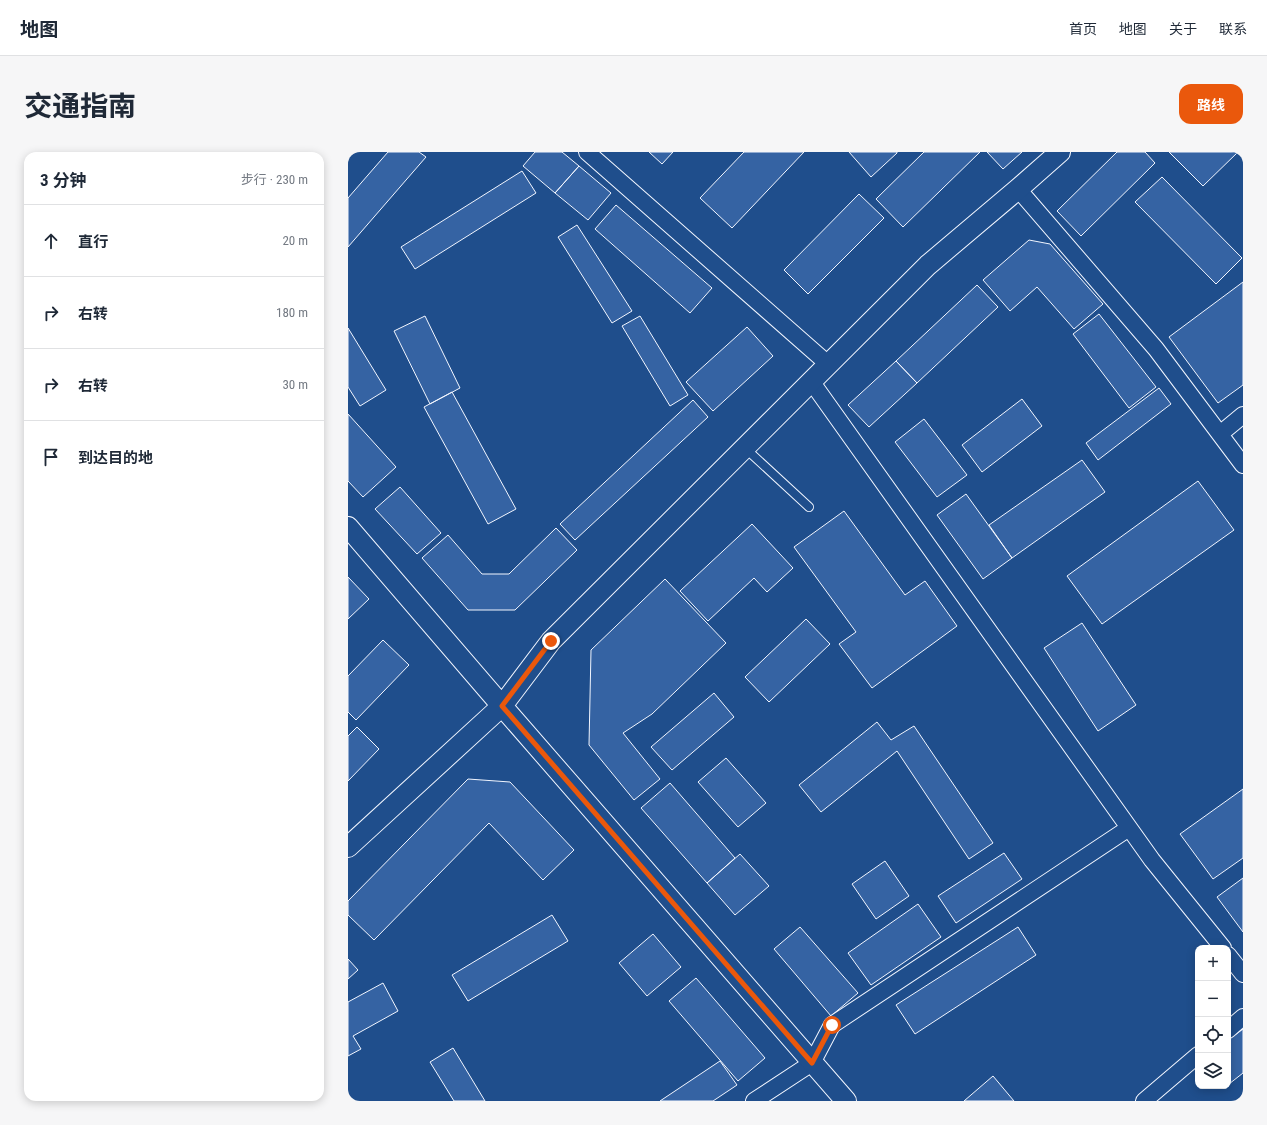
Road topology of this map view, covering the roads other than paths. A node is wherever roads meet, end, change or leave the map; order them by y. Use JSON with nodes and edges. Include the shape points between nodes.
{"nodes":[{"id":1,"x":587,"y":152,"type":"edge"},
{"id":2,"x":1060,"y":152,"type":"edge"},
{"id":3,"x":1018,"y":189,"type":"junction"},
{"id":4,"x":828,"y":364,"type":"junction"},
{"id":5,"x":811,"y":381,"type":"junction"},
{"id":6,"x":1243,"y":415,"type":"edge"},
{"id":7,"x":1220,"y":434,"type":"junction"},
{"id":8,"x":744,"y":448,"type":"junction"},
{"id":9,"x":1243,"y":465,"type":"edge"},
{"id":10,"x":809,"y":507,"type":"dead end"},
{"id":11,"x":348,"y":527,"type":"edge"},
{"id":12,"x":502,"y":706,"type":"junction"},
{"id":13,"x":1129,"y":828,"type":"junction"},
{"id":14,"x":348,"y":847,"type":"edge"},
{"id":15,"x":1220,"y":945,"type":"edge"},
{"id":16,"x":1231,"y":959,"type":"edge"},
{"id":17,"x":1243,"y":974,"type":"edge"},
{"id":18,"x":1243,"y":1017,"type":"edge"},
{"id":19,"x":1231,"y":1027,"type":"edge"},
{"id":20,"x":1195,"y":1058,"type":"edge"},
{"id":21,"x":812,"y":1063,"type":"junction"},
{"id":22,"x":754,"y":1101,"type":"edge"},
{"id":23,"x":846,"y":1101,"type":"edge"},
{"id":24,"x":1144,"y":1101,"type":"edge"}],
"edges":[{"from":1,"to":4,"type":"street"},
{"from":2,"to":3,"type":"street"},
{"from":3,"to":4,"type":"street","via":[[928,265]]},
{"from":3,"to":7,"type":"street","via":[[1156,349]]},
{"from":4,"to":5,"type":"street"},
{"from":5,"to":8,"type":"street"},
{"from":5,"to":13,"type":"street"},
{"from":6,"to":7,"type":"street"},
{"from":7,"to":9,"type":"street"},
{"from":8,"to":10,"type":"lane"},
{"from":8,"to":12,"type":"street","via":[[551,641]]},
{"from":11,"to":12,"type":"street"},
{"from":12,"to":14,"type":"street"},
{"from":12,"to":21,"type":"street"},
{"from":13,"to":15,"type":"street"},
{"from":13,"to":21,"type":"street","via":[[832,1025]]},
{"from":16,"to":17,"type":"street"},
{"from":18,"to":19,"type":"street"},
{"from":20,"to":24,"type":"street"},
{"from":21,"to":22,"type":"street"},
{"from":21,"to":23,"type":"street"}]}
